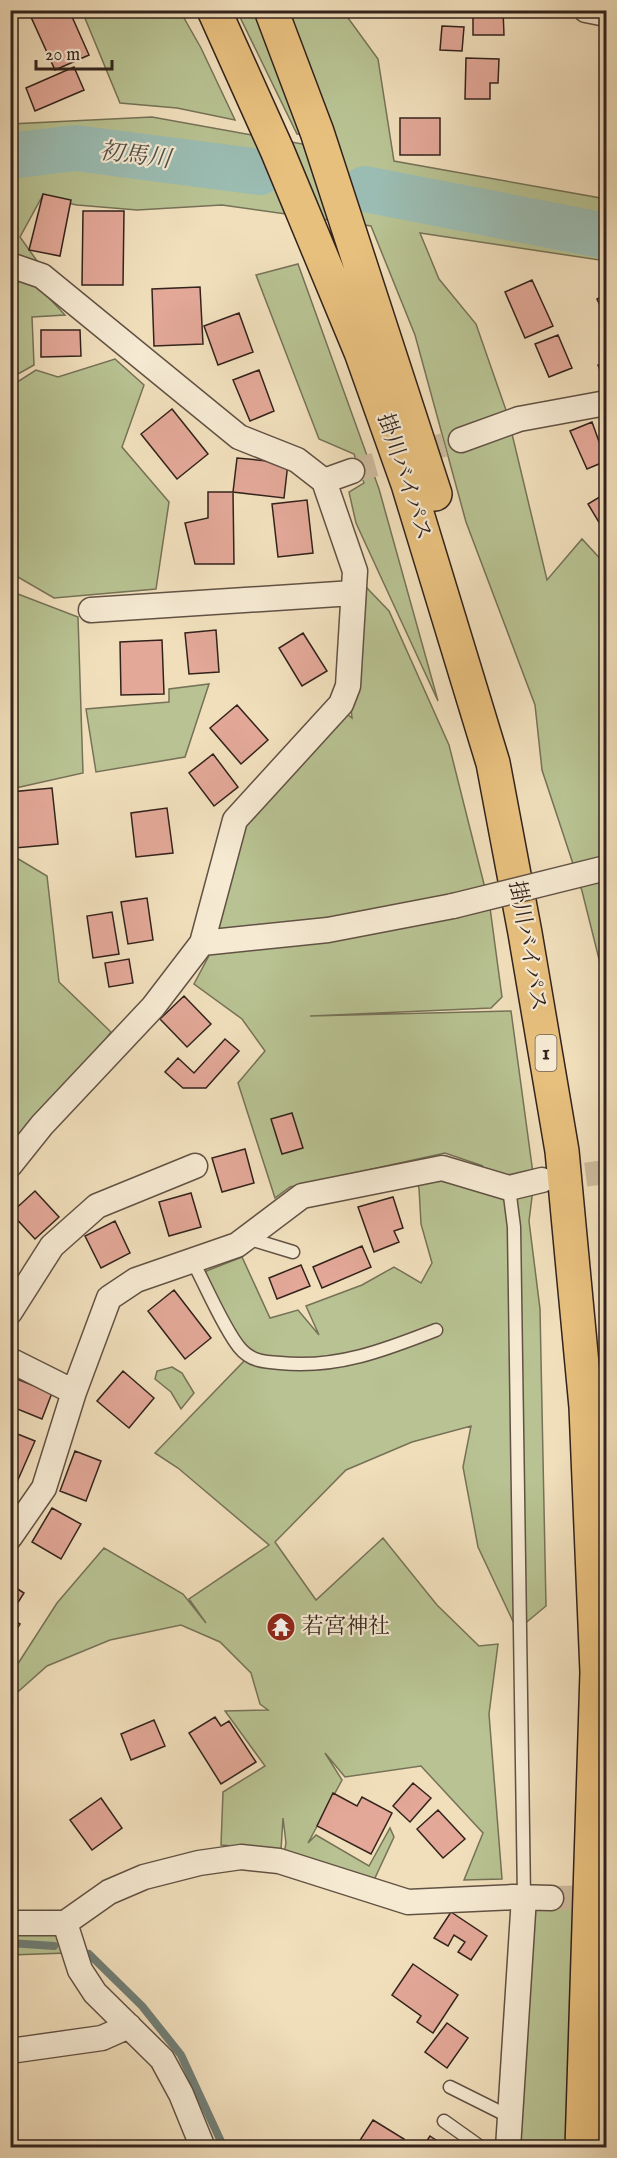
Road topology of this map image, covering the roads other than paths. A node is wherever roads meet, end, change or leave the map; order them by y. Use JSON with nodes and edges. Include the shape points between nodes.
{"nodes":[{"id":1,"x":196,"y":10,"type":"edge"},
{"id":2,"x":214,"y":10,"type":"edge"},
{"id":3,"x":271,"y":10,"type":"edge"},
{"id":4,"x":586,"y":10,"type":"edge"},
{"id":5,"x":606,"y":14,"type":"edge"},
{"id":6,"x":277,"y":150,"type":"junction"},
{"id":7,"x":10,"y":265,"type":"edge"},
{"id":8,"x":606,"y":403,"type":"edge"},
{"id":9,"x":461,"y":440,"type":"tunnel mouth"},
{"id":10,"x":352,"y":471,"type":"tunnel mouth"},
{"id":11,"x":324,"y":480,"type":"junction"},
{"id":12,"x":353,"y":593,"type":"junction"},
{"id":13,"x":91,"y":610,"type":"dead end"},
{"id":14,"x":493,"y":763,"type":"junction"},
{"id":15,"x":606,"y":868,"type":"edge"},
{"id":16,"x":202,"y":943,"type":"junction"},
{"id":17,"x":10,"y":1165,"type":"edge"},
{"id":18,"x":195,"y":1166,"type":"dead end"},
{"id":19,"x":542,"y":1180,"type":"tunnel mouth"},
{"id":20,"x":509,"y":1188,"type":"junction"},
{"id":21,"x":246,"y":1239,"type":"junction"},
{"id":22,"x":293,"y":1252,"type":"dead end"},
{"id":23,"x":193,"y":1262,"type":"junction"},
{"id":24,"x":10,"y":1312,"type":"edge"},
{"id":25,"x":436,"y":1330,"type":"dead end"},
{"id":26,"x":10,"y":1359,"type":"edge"},
{"id":27,"x":74,"y":1392,"type":"junction"},
{"id":28,"x":10,"y":1536,"type":"edge"},
{"id":29,"x":524,"y":1897,"type":"junction"},
{"id":30,"x":551,"y":1898,"type":"tunnel mouth"},
{"id":31,"x":10,"y":1923,"type":"edge"},
{"id":32,"x":64,"y":1923,"type":"junction"},
{"id":33,"x":129,"y":2026,"type":"junction"},
{"id":34,"x":10,"y":2051,"type":"edge"},
{"id":35,"x":450,"y":2087,"type":"dead end"},
{"id":36,"x":510,"y":2117,"type":"junction"},
{"id":37,"x":444,"y":2121,"type":"dead end"},
{"id":38,"x":203,"y":2148,"type":"edge"},
{"id":39,"x":482,"y":2148,"type":"edge"},
{"id":40,"x":508,"y":2148,"type":"edge"},
{"id":41,"x":582,"y":2148,"type":"edge"}],
"edges":[{"from":1,"to":6,"type":"highway"},
{"from":2,"to":6,"type":"highway","name":"掛川バイパス","number":"1"},
{"from":3,"to":14,"type":"highway","via":[[317,132],[438,503],[482,670]]},
{"from":4,"to":5,"type":"street"},
{"from":6,"to":14,"type":"highway","name":"掛川バイパス","number":"1","via":[[361,352],[408,484]]},
{"from":7,"to":11,"type":"street","via":[[42,276],[239,437],[297,460]]},
{"from":8,"to":9,"type":"street","via":[[519,419]]},
{"from":10,"to":11,"type":"street"},
{"from":11,"to":12,"type":"street","via":[[355,571]]},
{"from":12,"to":13,"type":"street"},
{"from":12,"to":16,"type":"street","via":[[348,687],[341,704],[235,820]]},
{"from":14,"to":41,"type":"highway","name":"掛川バイパス","number":"1","via":[[562,1151],[586,1407],[597,1672]]},
{"from":15,"to":16,"type":"street","bridge":true,"via":[[453,906],[328,930]]},
{"from":16,"to":17,"type":"street","via":[[153,1007],[42,1125]]},
{"from":18,"to":24,"type":"street","via":[[97,1206],[52,1246]]},
{"from":19,"to":20,"type":"street"},
{"from":20,"to":21,"type":"street","via":[[442,1168],[302,1196]]},
{"from":20,"to":29,"type":"lane","via":[[514,1227]]},
{"from":21,"to":22,"type":"lane"},
{"from":21,"to":23,"type":"street"},
{"from":23,"to":25,"type":"lane","via":[[239,1348],[256,1361],[306,1366],[339,1361],[374,1354]]},
{"from":23,"to":27,"type":"street","via":[[136,1280],[109,1298]]},
{"from":26,"to":27,"type":"street"},
{"from":27,"to":28,"type":"street","via":[[44,1488]]},
{"from":29,"to":30,"type":"street"},
{"from":29,"to":32,"type":"street","via":[[408,1902],[279,1861],[241,1857],[144,1877],[109,1892]]},
{"from":29,"to":36,"type":"street"},
{"from":31,"to":32,"type":"street"},
{"from":32,"to":33,"type":"street","via":[[80,1970],[95,1993]]},
{"from":33,"to":34,"type":"street","via":[[102,2038]]},
{"from":33,"to":38,"type":"street","via":[[162,2059]]},
{"from":35,"to":36,"type":"lane"},
{"from":36,"to":40,"type":"street"},
{"from":37,"to":39,"type":"lane"}]}
